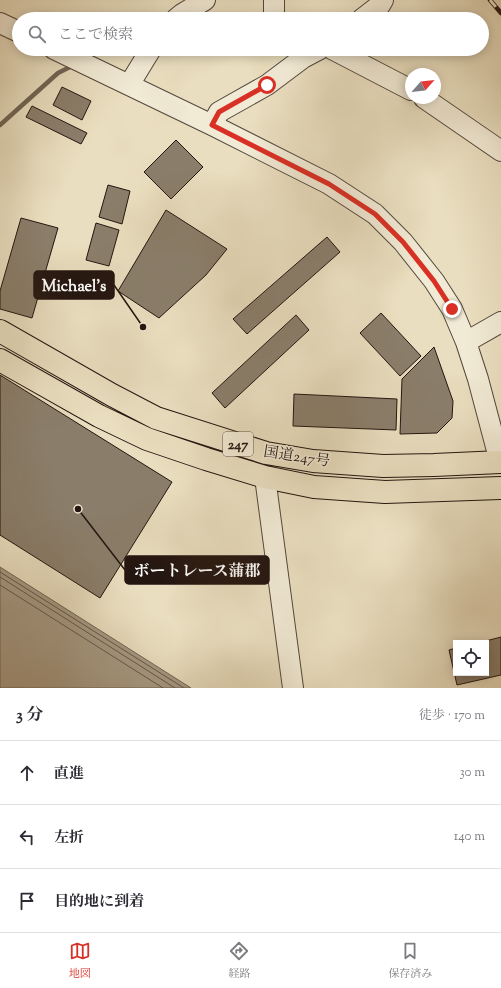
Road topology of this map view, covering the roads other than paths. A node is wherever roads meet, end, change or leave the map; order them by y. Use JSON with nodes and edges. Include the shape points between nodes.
{"nodes":[{"id":1,"x":205,"y":0,"type":"edge"},
{"id":2,"x":274,"y":0,"type":"edge"},
{"id":3,"x":383,"y":0,"type":"edge"},
{"id":4,"x":185,"y":12,"type":"edge"},
{"id":5,"x":274,"y":12,"type":"edge"},
{"id":6,"x":371,"y":12,"type":"edge"},
{"id":7,"x":0,"y":23,"type":"edge"},
{"id":8,"x":12,"y":29,"type":"edge"},
{"id":9,"x":68,"y":56,"type":"edge"},
{"id":10,"x":147,"y":56,"type":"edge"},
{"id":11,"x":301,"y":56,"type":"edge"},
{"id":12,"x":345,"y":56,"type":"edge"},
{"id":13,"x":129,"y":85,"type":"junction"},
{"id":14,"x":405,"y":87,"type":"edge"},
{"id":15,"x":433,"y":104,"type":"edge"},
{"id":16,"x":212,"y":125,"type":"junction"},
{"id":17,"x":501,"y":151,"type":"edge"},
{"id":18,"x":501,"y":322,"type":"edge"},
{"id":19,"x":0,"y":331,"type":"edge"},
{"id":20,"x":466,"y":342,"type":"junction"},
{"id":21,"x":0,"y":360,"type":"edge"},
{"id":22,"x":501,"y":462,"type":"edge"},
{"id":23,"x":265,"y":477,"type":"junction"},
{"id":24,"x":501,"y":488,"type":"edge"},
{"id":25,"x":293,"y":688,"type":"edge"}],
"edges":[{"from":1,"to":4,"type":"street"},
{"from":2,"to":5,"type":"street"},
{"from":3,"to":6,"type":"street"},
{"from":7,"to":8,"type":"street"},
{"from":9,"to":13,"type":"street"},
{"from":10,"to":13,"type":"street"},
{"from":11,"to":16,"type":"street","via":[[267,85],[219,112]]},
{"from":12,"to":14,"type":"street"},
{"from":13,"to":16,"type":"street"},
{"from":15,"to":17,"type":"street"},
{"from":16,"to":20,"type":"street","via":[[329,184],[375,214],[403,242],[434,281],[452,309]]},
{"from":18,"to":20,"type":"street"},
{"from":19,"to":22,"type":"highway","name":"国道247号","number":"247","via":[[156,418],[266,453],[313,461],[383,466]]},
{"from":20,"to":22,"type":"street"},
{"from":21,"to":23,"type":"highway","name":"国道247号","number":"247","via":[[99,416],[147,438]]},
{"from":23,"to":24,"type":"highway","name":"国道247号","number":"247","via":[[314,487],[385,492]]},
{"from":23,"to":25,"type":"street"}]}
